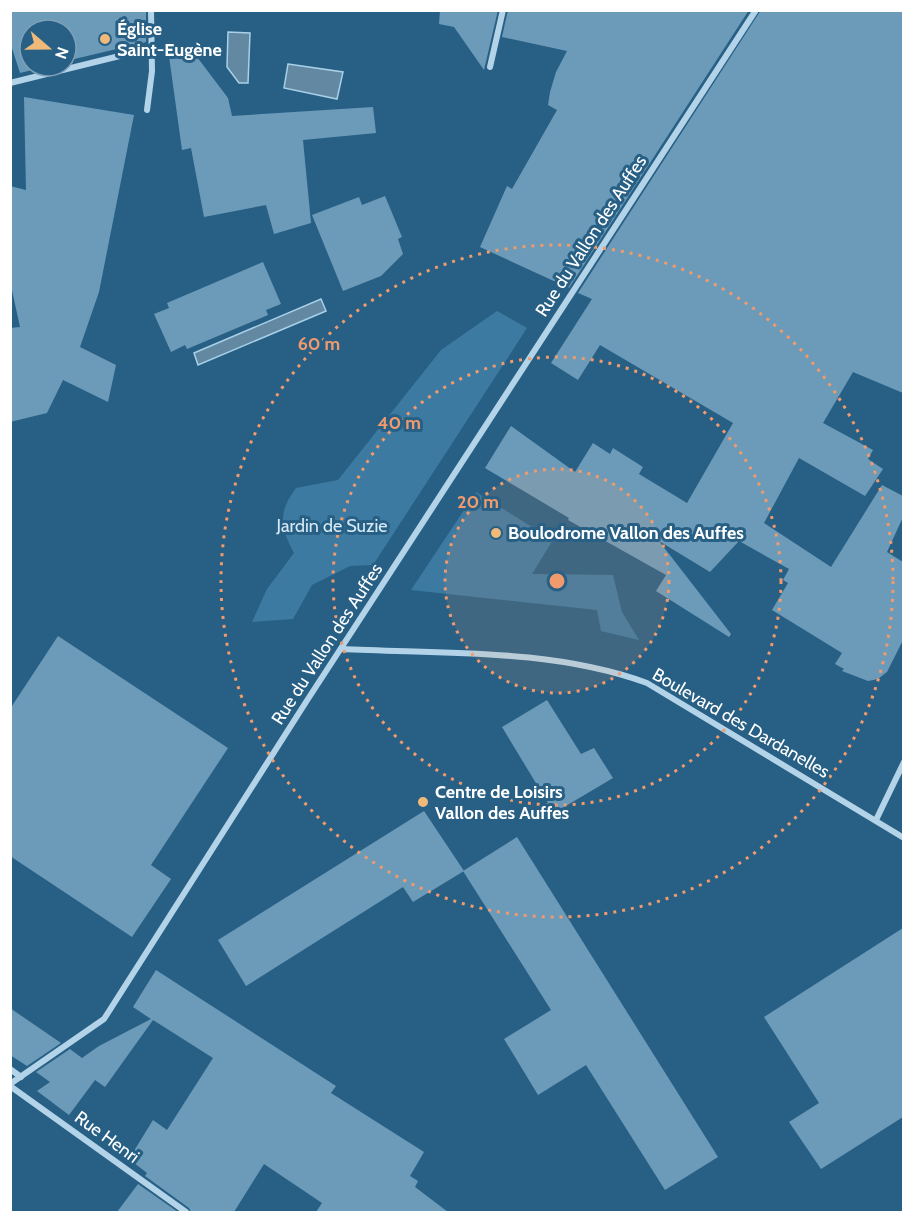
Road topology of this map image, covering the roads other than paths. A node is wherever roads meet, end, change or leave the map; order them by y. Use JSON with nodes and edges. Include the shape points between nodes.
{"nodes":[{"id":1,"x":151,"y":10,"type":"edge"},
{"id":2,"x":503,"y":10,"type":"edge"},
{"id":3,"x":756,"y":10,"type":"edge"},
{"id":4,"x":152,"y":48,"type":"junction"},
{"id":5,"x":490,"y":68,"type":"dead end"},
{"id":6,"x":10,"y":83,"type":"edge"},
{"id":7,"x":147,"y":110,"type":"dead end"},
{"id":8,"x":341,"y":649,"type":"junction"},
{"id":9,"x":903,"y":762,"type":"edge"},
{"id":10,"x":876,"y":820,"type":"junction"},
{"id":11,"x":903,"y":838,"type":"edge"},
{"id":12,"x":10,"y":1069,"type":"edge"},
{"id":13,"x":21,"y":1077,"type":"junction"},
{"id":14,"x":10,"y":1085,"type":"edge"},
{"id":15,"x":186,"y":1212,"type":"edge"}],
"edges":[{"from":1,"to":4,"type":"street"},
{"from":2,"to":5,"type":"street"},
{"from":3,"to":8,"type":"street","name":"Rue du Vallon des Auffes"},
{"from":4,"to":6,"type":"street"},
{"from":4,"to":7,"type":"street"},
{"from":8,"to":10,"type":"street","name":"Boulevard des Dardanelles","via":[[549,659],[615,672],[656,688]]},
{"from":8,"to":13,"type":"street","name":"Rue du Vallon des Auffes","via":[[104,1019]]},
{"from":9,"to":10,"type":"street"},
{"from":10,"to":11,"type":"street","name":"Boulevard des Dardanelles"},
{"from":12,"to":13,"type":"street"},
{"from":13,"to":14,"type":"street","name":"Rue du Vallon des Auffes"},
{"from":14,"to":15,"type":"street","name":"Rue Henri"}]}
